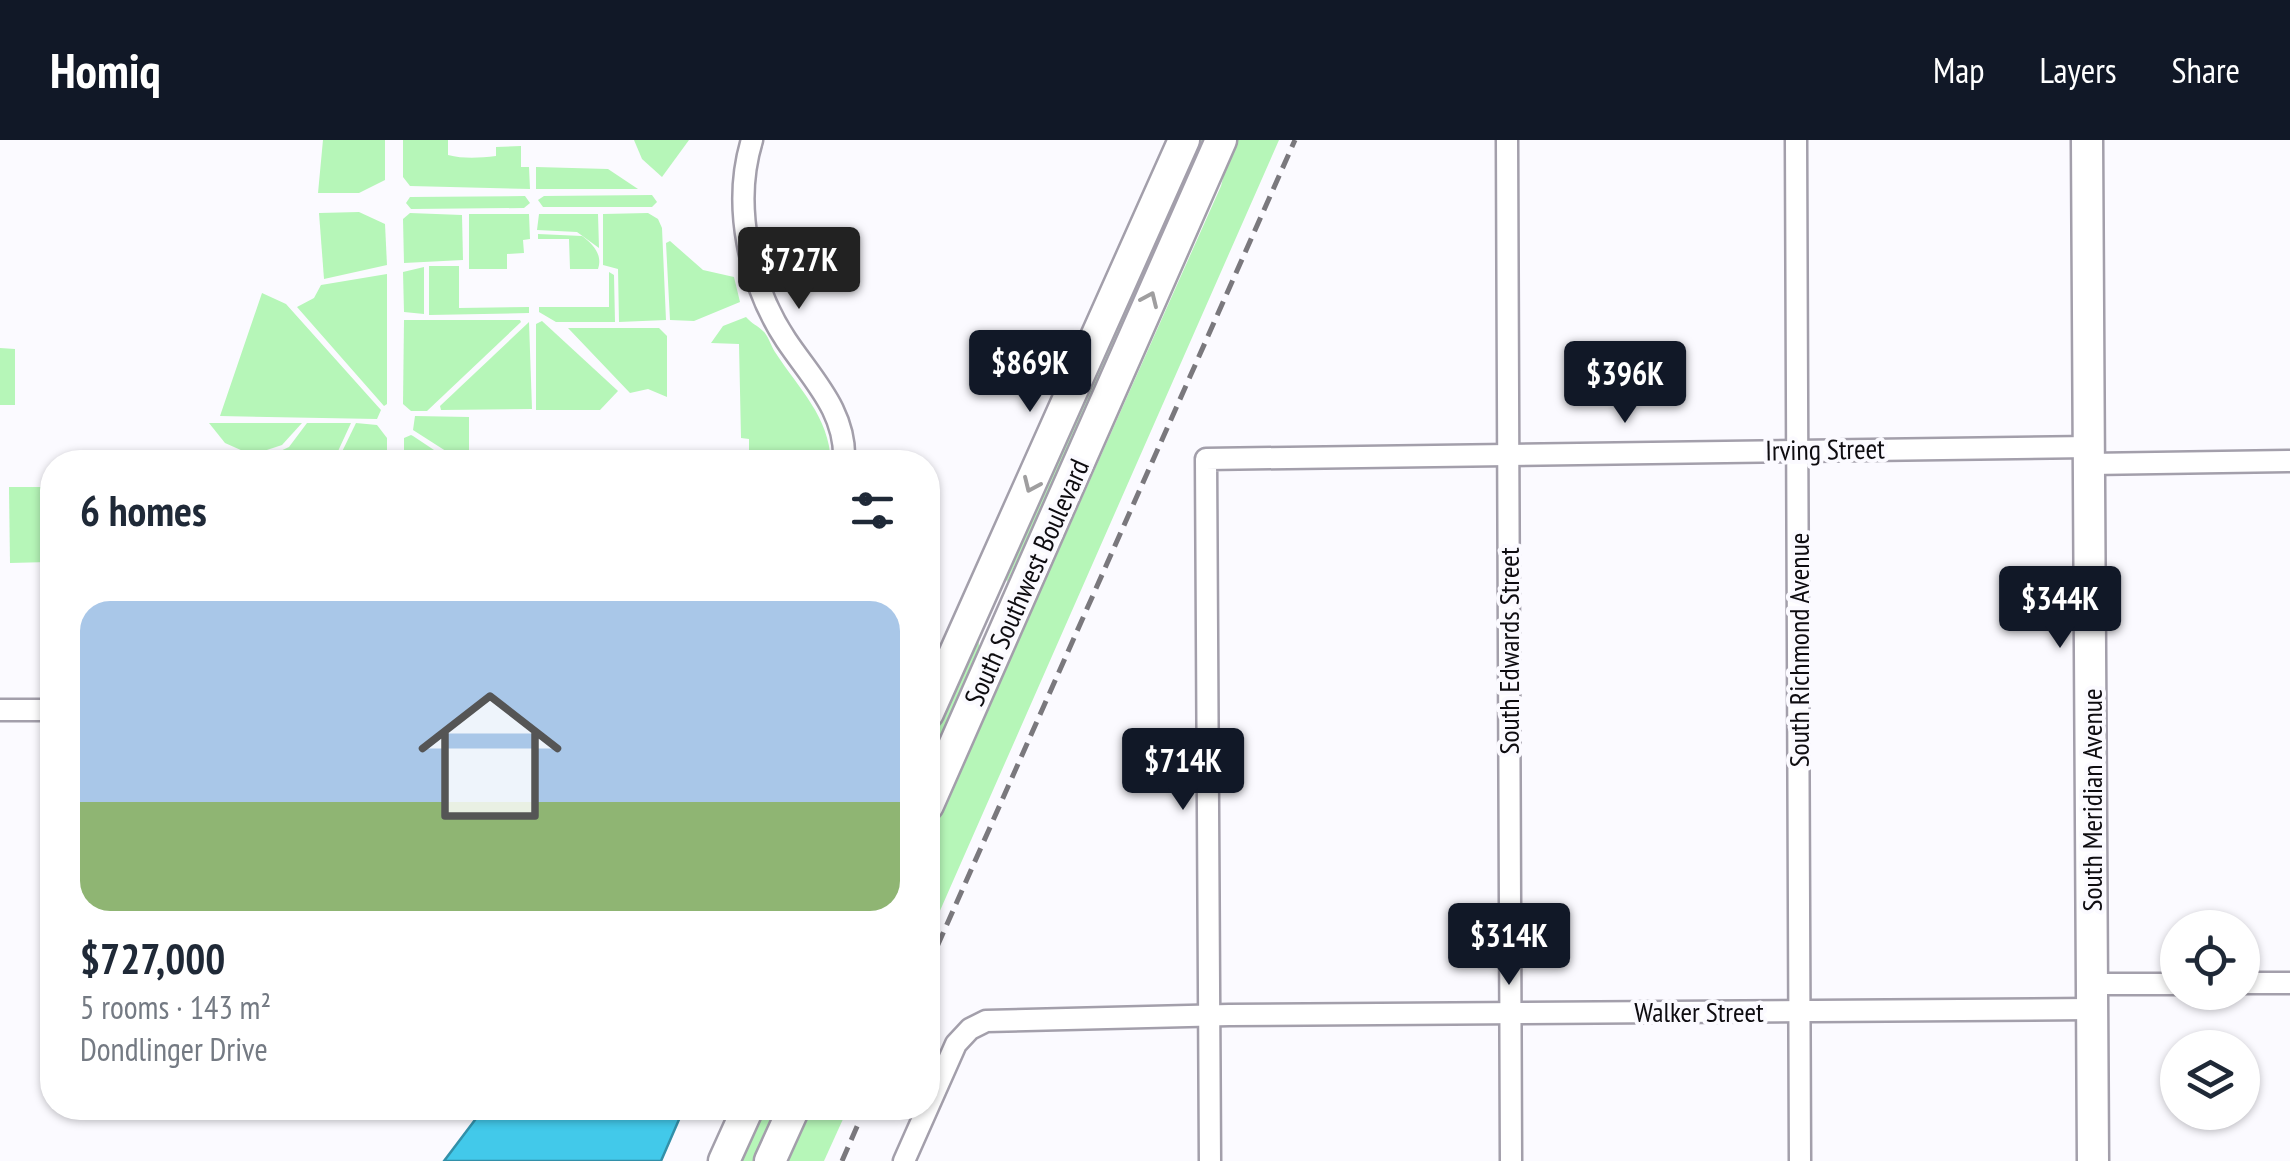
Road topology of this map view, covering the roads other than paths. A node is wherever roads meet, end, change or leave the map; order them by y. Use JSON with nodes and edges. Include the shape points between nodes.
{"nodes":[{"id":1,"x":752,"y":140,"type":"edge"},
{"id":2,"x":1184,"y":140,"type":"edge"},
{"id":3,"x":1220,"y":140,"type":"edge"},
{"id":4,"x":1507,"y":140,"type":"edge"},
{"id":5,"x":1796,"y":140,"type":"edge"},
{"id":6,"x":2088,"y":140,"type":"edge"},
{"id":7,"x":843,"y":450,"type":"edge"},
{"id":8,"x":1797,"y":450,"type":"junction"},
{"id":9,"x":1507,"y":452,"type":"junction"},
{"id":10,"x":2090,"y":455,"type":"junction"},
{"id":11,"x":2290,"y":461,"type":"edge"},
{"id":12,"x":940,"y":686,"type":"edge"},
{"id":13,"x":0,"y":710,"type":"edge"},
{"id":14,"x":40,"y":710,"type":"edge"},
{"id":15,"x":940,"y":778,"type":"edge"},
{"id":16,"x":2260,"y":983,"type":"edge"},
{"id":17,"x":2290,"y":983,"type":"edge"},
{"id":18,"x":2160,"y":987,"type":"edge"},
{"id":19,"x":2091,"y":997,"type":"junction"},
{"id":20,"x":1799,"y":1010,"type":"junction"},
{"id":21,"x":1510,"y":1012,"type":"junction"},
{"id":22,"x":1210,"y":1015,"type":"junction"},
{"id":23,"x":940,"y":1080,"type":"edge"},
{"id":24,"x":743,"y":1120,"type":"edge"},
{"id":25,"x":789,"y":1120,"type":"edge"},
{"id":26,"x":922,"y":1120,"type":"edge"},
{"id":27,"x":724,"y":1161,"type":"edge"},
{"id":28,"x":770,"y":1161,"type":"edge"},
{"id":29,"x":904,"y":1161,"type":"edge"},
{"id":30,"x":1210,"y":1161,"type":"edge"},
{"id":31,"x":1511,"y":1161,"type":"edge"},
{"id":32,"x":1800,"y":1161,"type":"edge"},
{"id":33,"x":2092,"y":1161,"type":"edge"}],
"edges":[{"from":1,"to":7,"type":"street","via":[[744,216],[758,282],[784,336],[831,402]]},
{"from":2,"to":12,"type":"main road","name":"South Southwest Boulevard","one_way":true},
{"from":15,"to":3,"type":"main road","name":"South Southwest Boulevard","one_way":true},
{"from":4,"to":9,"type":"street","name":"South Edwards Street"},
{"from":5,"to":8,"type":"street","name":"South Richmond Avenue"},
{"from":6,"to":10,"type":"main road","name":"South Meridian Avenue"},
{"from":8,"to":9,"type":"street","name":"Irving Street"},
{"from":8,"to":10,"type":"street","name":"Irving Street"},
{"from":8,"to":20,"type":"street","name":"South Richmond Avenue"},
{"from":9,"to":21,"type":"street","name":"South Edwards Street"},
{"from":9,"to":22,"type":"street","name":"Irving Street","via":[[1206,458]]},
{"from":10,"to":11,"type":"street","name":"Irving Street"},
{"from":10,"to":19,"type":"main road","name":"South Meridian Avenue"},
{"from":13,"to":14,"type":"street"},
{"from":16,"to":17,"type":"street"},
{"from":18,"to":19,"type":"street","name":"Walker Street"},
{"from":19,"to":20,"type":"street","name":"Walker Street"},
{"from":19,"to":33,"type":"main road","name":"South Meridian Avenue"},
{"from":20,"to":21,"type":"street","name":"Walker Street"},
{"from":20,"to":32,"type":"street","name":"South Richmond Avenue"},
{"from":21,"to":22,"type":"street","name":"Walker Street"},
{"from":21,"to":31,"type":"street","name":"South Edwards Street"},
{"from":22,"to":23,"type":"street","name":"Walker Street","via":[[986,1021],[956,1044]]},
{"from":22,"to":30,"type":"street"},
{"from":24,"to":27,"type":"main road"},
{"from":25,"to":28,"type":"main road"},
{"from":26,"to":29,"type":"street","name":"Walker Street"}]}
